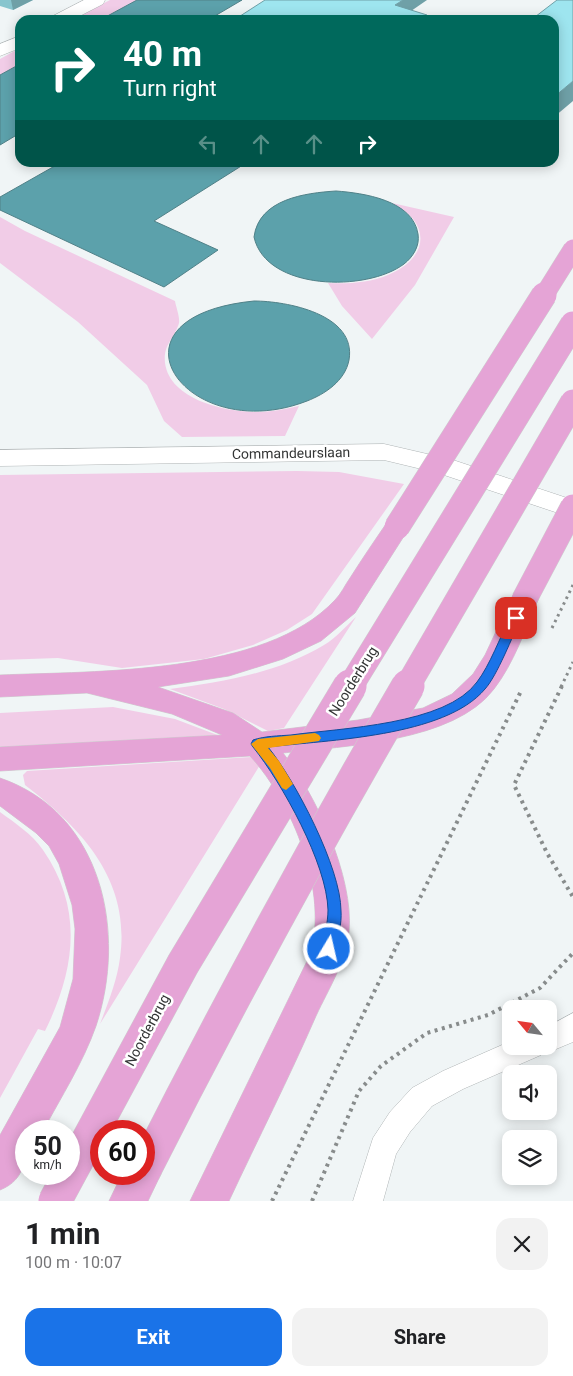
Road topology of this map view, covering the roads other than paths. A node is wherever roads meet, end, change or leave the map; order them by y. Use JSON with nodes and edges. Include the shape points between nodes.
{"nodes":[{"id":1,"x":97,"y":0,"type":"edge"},
{"id":2,"x":68,"y":15,"type":"edge"},
{"id":3,"x":15,"y":44,"type":"edge"},
{"id":4,"x":0,"y":51,"type":"edge"},
{"id":5,"x":573,"y":249,"type":"edge"},
{"id":6,"x":573,"y":324,"type":"edge"},
{"id":7,"x":573,"y":402,"type":"edge"},
{"id":8,"x":0,"y":458,"type":"edge"},
{"id":9,"x":573,"y":508,"type":"edge"},
{"id":10,"x":86,"y":682,"type":"junction"},
{"id":11,"x":0,"y":686,"type":"edge"},
{"id":12,"x":258,"y":744,"type":"junction"},
{"id":13,"x":0,"y":760,"type":"edge"},
{"id":14,"x":0,"y":791,"type":"edge"},
{"id":15,"x":573,"y":1025,"type":"edge"},
{"id":16,"x":558,"y":1036,"type":"edge"},
{"id":17,"x":510,"y":1055,"type":"edge"},
{"id":18,"x":155,"y":1149,"type":"edge"},
{"id":19,"x":0,"y":1171,"type":"edge"},
{"id":20,"x":136,"y":1185,"type":"edge"},
{"id":21,"x":55,"y":1201,"type":"edge"},
{"id":22,"x":128,"y":1201,"type":"edge"},
{"id":23,"x":209,"y":1201,"type":"edge"},
{"id":24,"x":368,"y":1201,"type":"edge"}],
"edges":[{"from":1,"to":2,"type":"street"},
{"from":3,"to":4,"type":"street"},
{"from":5,"to":10,"type":"main road","bridge":true,"via":[[345,608],[325,626],[298,642],[236,664],[174,674]]},
{"from":6,"to":21,"type":"main road","name":"Noorderbrug","bridge":true,"via":[[182,964]]},
{"from":7,"to":18,"type":"main road","bridge":true,"via":[[338,806]]},
{"from":8,"to":9,"type":"street","name":"Commandeurslaan","via":[[384,452],[444,466]]},
{"from":9,"to":12,"type":"main road","bridge":true,"via":[[482,686],[463,702],[413,722]]},
{"from":10,"to":11,"type":"main road"},
{"from":10,"to":12,"type":"main road","via":[[190,708],[238,730]]},
{"from":12,"to":13,"type":"main road"},
{"from":12,"to":23,"type":"main road","via":[[275,765],[309,828],[329,876],[335,911],[329,949],[285,1049]]},
{"from":14,"to":19,"type":"main road","via":[[45,822],[60,838],[79,868],[92,936],[89,988],[77,1028],[68,1050]]},
{"from":15,"to":16,"type":"lane"},
{"from":17,"to":24,"type":"lane","via":[[422,1097],[383,1148]]},
{"from":20,"to":22,"type":"main road"}]}
